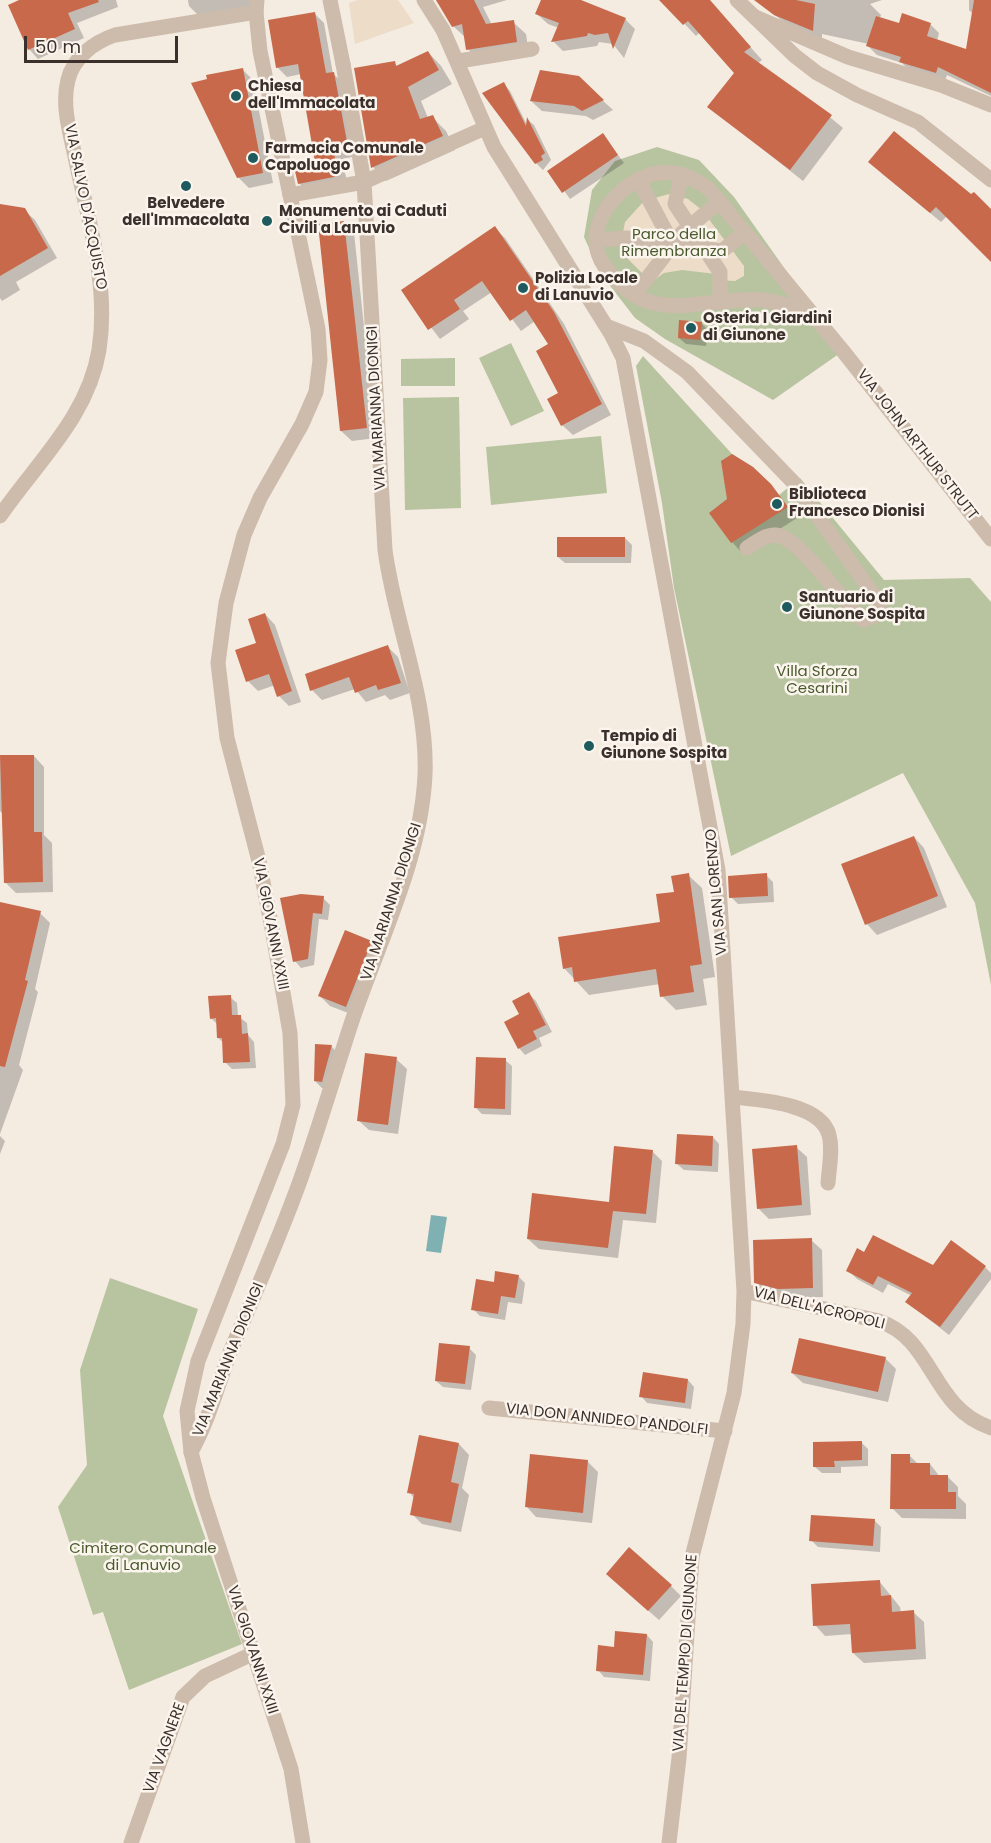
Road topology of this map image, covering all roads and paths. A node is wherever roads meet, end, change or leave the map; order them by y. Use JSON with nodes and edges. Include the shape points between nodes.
{"nodes":[{"id":1,"x":330,"y":0,"type":"edge"},
{"id":2,"x":424,"y":0,"type":"edge"},
{"id":3,"x":737,"y":0,"type":"edge"},
{"id":4,"x":257,"y":6,"type":"edge"},
{"id":5,"x":754,"y":17,"type":"junction"},
{"id":6,"x":532,"y":49,"type":"dead end"},
{"id":7,"x":459,"y":61,"type":"junction"},
{"id":8,"x":991,"y":105,"type":"edge"},
{"id":9,"x":485,"y":128,"type":"junction"},
{"id":10,"x":682,"y":174,"type":"junction"},
{"id":11,"x":638,"y":179,"type":"junction"},
{"id":12,"x":991,"y":180,"type":"edge"},
{"id":13,"x":364,"y":182,"type":"junction"},
{"id":14,"x":290,"y":195,"type":"junction"},
{"id":15,"x":720,"y":201,"type":"junction"},
{"id":16,"x":689,"y":225,"type":"junction"},
{"id":17,"x":745,"y":232,"type":"junction"},
{"id":18,"x":597,"y":240,"type":"junction"},
{"id":19,"x":673,"y":245,"type":"junction"},
{"id":20,"x":705,"y":249,"type":"junction"},
{"id":21,"x":635,"y":294,"type":"junction"},
{"id":22,"x":720,"y":303,"type":"junction"},
{"id":23,"x":810,"y":312,"type":"junction"},
{"id":24,"x":606,"y":326,"type":"junction"},
{"id":25,"x":0,"y":516,"type":"edge"},
{"id":26,"x":991,"y":539,"type":"edge"},
{"id":27,"x":747,"y":548,"type":"dead end"},
{"id":28,"x":733,"y":1096,"type":"junction"},
{"id":29,"x":828,"y":1183,"type":"dead end"},
{"id":30,"x":744,"y":1291,"type":"junction"},
{"id":31,"x":489,"y":1408,"type":"dead end"},
{"id":32,"x":991,"y":1428,"type":"edge"},
{"id":33,"x":725,"y":1431,"type":"junction"},
{"id":34,"x":191,"y":1452,"type":"junction"},
{"id":35,"x":252,"y":1654,"type":"junction"},
{"id":36,"x":131,"y":1843,"type":"edge"},
{"id":37,"x":303,"y":1843,"type":"edge"},
{"id":38,"x":669,"y":1843,"type":"edge"}],
"edges":[{"from":1,"to":13,"type":"street","name":"VIA MARIANNA DIONIGI"},
{"from":2,"to":7,"type":"street","name":"VIA SAN LORENZO"},
{"from":3,"to":5,"type":"street"},
{"from":4,"to":14,"type":"street","name":"VIA GIOVANNI XXIII","via":[[260,51]]},
{"from":4,"to":25,"type":"street","name":"VIA SALVO D'ACQUISTO","via":[[115,35],[94,45],[72,70],[66,92],[68,123],[100,278],[99,351],[76,415]]},
{"from":5,"to":8,"type":"street","via":[[842,55],[941,85]]},
{"from":5,"to":12,"type":"street","via":[[817,73],[918,122]]},
{"from":6,"to":7,"type":"street"},
{"from":7,"to":9,"type":"street","name":"VIA SAN LORENZO"},
{"from":9,"to":13,"type":"street"},
{"from":9,"to":24,"type":"street","name":"VIA SAN LORENZO"},
{"from":10,"to":11,"type":"street","via":[[660,172]]},
{"from":10,"to":15,"type":"street","name":"VIA JOHN ARTHUR STRUTT","via":[[693,177]]},
{"from":10,"to":16,"type":"street","via":[[675,204]]},
{"from":11,"to":18,"type":"street","via":[[611,201],[603,214]]},
{"from":11,"to":19,"type":"street"},
{"from":13,"to":14,"type":"street"},
{"from":13,"to":34,"type":"street","name":"VIA MARIANNA DIONIGI","via":[[385,550],[422,720],[423,799],[405,874],[301,1178]]},
{"from":14,"to":34,"type":"street","name":"VIA GIOVANNI XXIII","via":[[318,329],[319,376],[307,416],[263,492],[244,536],[226,603],[218,663],[227,738],[273,934],[290,1033],[294,1100],[283,1144],[192,1380],[187,1411]]},
{"from":15,"to":16,"type":"street"},
{"from":15,"to":17,"type":"street","name":"VIA JOHN ARTHUR STRUTT"},
{"from":16,"to":19,"type":"street"},
{"from":16,"to":20,"type":"street"},
{"from":17,"to":20,"type":"street","via":[[722,251]]},
{"from":17,"to":23,"type":"street","name":"VIA JOHN ARTHUR STRUTT"},
{"from":18,"to":19,"type":"street","via":[[627,238]]},
{"from":18,"to":21,"type":"street","via":[[598,254],[605,267]]},
{"from":19,"to":20,"type":"street"},
{"from":19,"to":21,"type":"street"},
{"from":20,"to":22,"type":"street","via":[[720,272]]},
{"from":21,"to":22,"type":"street","via":[[671,306]]},
{"from":22,"to":23,"type":"street","via":[[762,300]]},
{"from":23,"to":26,"type":"street","name":"VIA JOHN ARTHUR STRUTT"},
{"from":24,"to":27,"type":"street","via":[[637,337],[668,356],[736,422],[794,483],[878,602],[879,609],[876,615],[863,620],[784,536],[764,537]]},
{"from":24,"to":28,"type":"street","name":"VIA SAN LORENZO","via":[[623,358],[714,842]]},
{"from":28,"to":29,"type":"street","via":[[788,1105],[820,1122],[830,1137]]},
{"from":28,"to":30,"type":"street","name":"VIA SAN LORENZO"},
{"from":30,"to":32,"type":"street","name":"VIA DELL'ACROPOLI","via":[[896,1328],[917,1348],[950,1402],[968,1417]]},
{"from":30,"to":33,"type":"street","name":"VIA SAN LORENZO","via":[[740,1352]]},
{"from":31,"to":33,"type":"street","name":"VIA DON ANNIDEO PANDOLFI"},
{"from":33,"to":38,"type":"street","name":"VIA DEL TEMPIO DI GIUNONE","via":[[692,1557],[679,1758]]},
{"from":34,"to":35,"type":"street","name":"VIA GIOVANNI XXIII"},
{"from":35,"to":36,"type":"street","name":"VIA VAGNERE","via":[[205,1676],[183,1697]]},
{"from":35,"to":37,"type":"street","name":"VIA GIOVANNI XXIII","via":[[291,1769]]}]}
